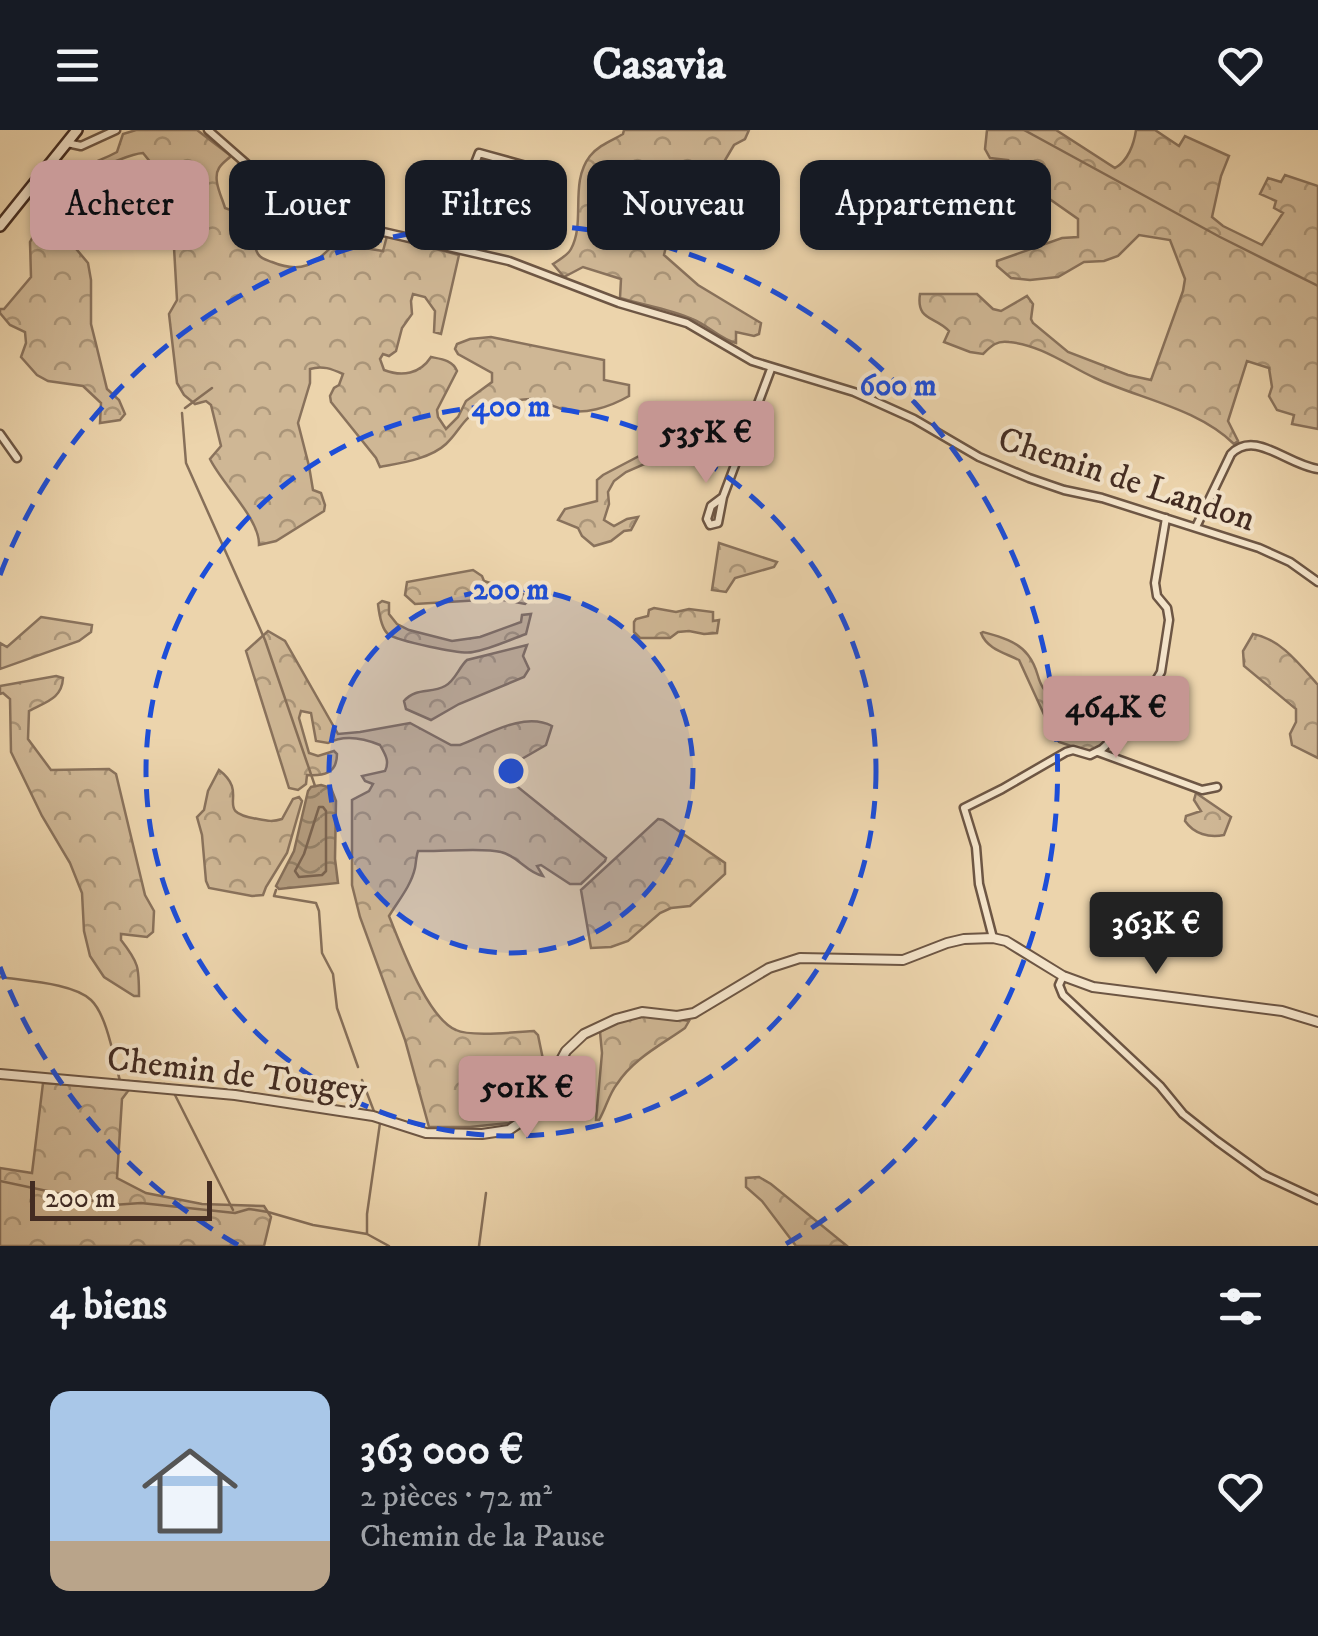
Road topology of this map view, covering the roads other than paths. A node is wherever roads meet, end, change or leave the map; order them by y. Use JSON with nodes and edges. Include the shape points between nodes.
{"nodes":[{"id":1,"x":77,"y":130,"type":"edge"},
{"id":2,"x":116,"y":130,"type":"edge"},
{"id":3,"x":208,"y":130,"type":"edge"},
{"id":4,"x":67,"y":143,"type":"junction"},
{"id":5,"x":476,"y":160,"type":"edge"},
{"id":6,"x":504,"y":160,"type":"edge"},
{"id":7,"x":0,"y":226,"type":"edge"},
{"id":8,"x":405,"y":237,"type":"edge"},
{"id":9,"x":463,"y":250,"type":"edge"},
{"id":10,"x":771,"y":369,"type":"junction"},
{"id":11,"x":0,"y":434,"type":"edge"},
{"id":12,"x":17,"y":458,"type":"dead end"},
{"id":13,"x":1318,"y":469,"type":"edge"},
{"id":14,"x":723,"y":497,"type":"dead end"},
{"id":15,"x":1166,"y":518,"type":"junction"},
{"id":16,"x":1196,"y":527,"type":"junction"},
{"id":17,"x":1318,"y":582,"type":"edge"},
{"id":18,"x":1098,"y":752,"type":"junction"},
{"id":19,"x":1217,"y":787,"type":"dead end"},
{"id":20,"x":992,"y":938,"type":"junction"},
{"id":21,"x":1063,"y":976,"type":"junction"},
{"id":22,"x":1318,"y":1022,"type":"edge"},
{"id":23,"x":0,"y":1074,"type":"edge"},
{"id":24,"x":1318,"y":1200,"type":"edge"}],
"edges":[{"from":1,"to":4,"type":"main road"},
{"from":2,"to":4,"type":"street","via":[[82,146]]},
{"from":3,"to":8,"type":"street","name":"Chemin de Landon","via":[[274,188],[306,206]]},
{"from":4,"to":7,"type":"main road"},
{"from":5,"to":6,"type":"street","via":[[479,153]]},
{"from":9,"to":10,"type":"street","name":"Chemin de Landon","via":[[687,323]]},
{"from":10,"to":14,"type":"street"},
{"from":10,"to":15,"type":"street","name":"Chemin de Landon","via":[[854,392],[1039,482]]},
{"from":11,"to":12,"type":"street"},
{"from":13,"to":16,"type":"street","via":[[1255,444],[1240,446]]},
{"from":15,"to":16,"type":"street","name":"Chemin de Landon"},
{"from":15,"to":18,"type":"street","via":[[1154,584],[1168,613],[1164,662],[1130,723]]},
{"from":16,"to":17,"type":"street","name":"Chemin de Landon","via":[[1274,554]]},
{"from":18,"to":19,"type":"street","via":[[1202,790]]},
{"from":18,"to":20,"type":"street","via":[[1066,752],[964,808]]},
{"from":20,"to":21,"type":"street"},
{"from":20,"to":23,"type":"street","name":"Chemin de Tougey","via":[[948,942],[903,960],[800,958],[694,1013],[616,1019],[566,1051],[531,1115],[495,1132],[426,1134],[373,1116],[234,1095]]},
{"from":21,"to":22,"type":"street","via":[[1107,990],[1282,1011]]},
{"from":21,"to":24,"type":"street","via":[[1063,996],[1183,1114],[1264,1175]]}]}
